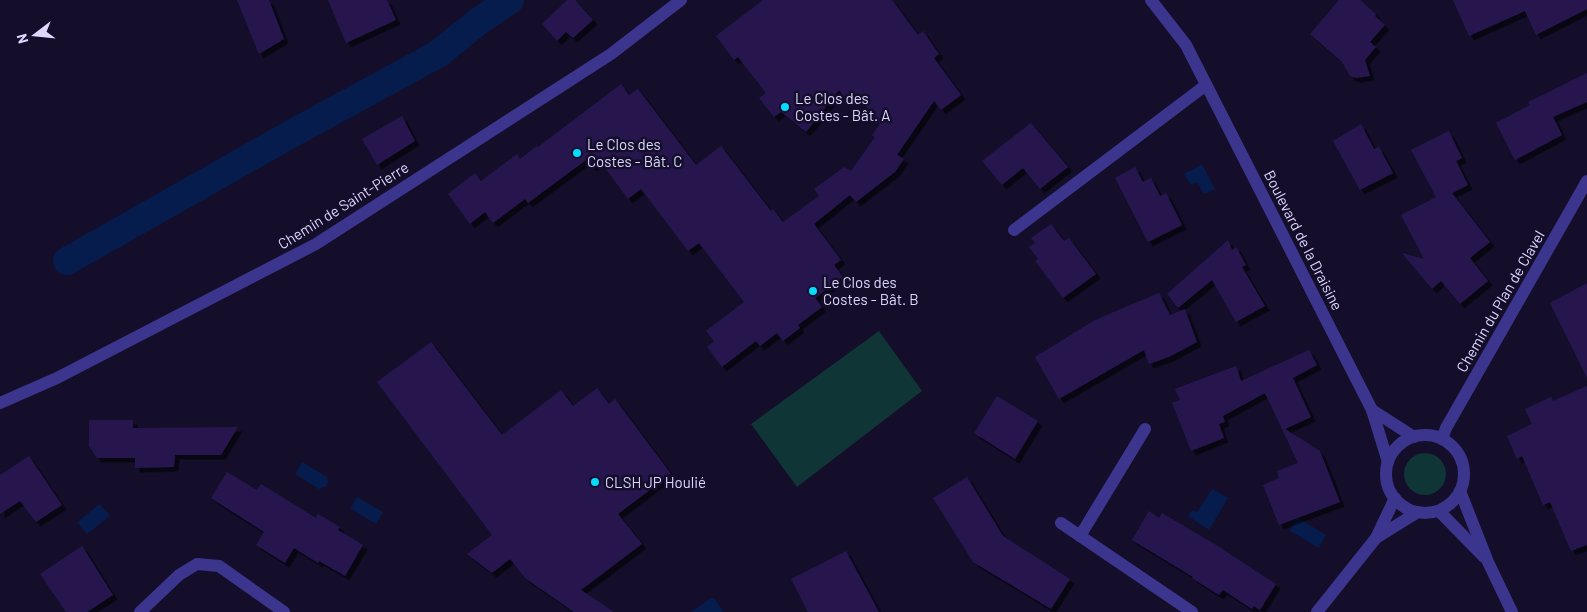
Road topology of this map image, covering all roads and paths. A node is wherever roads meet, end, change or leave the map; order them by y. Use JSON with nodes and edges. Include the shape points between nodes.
{"nodes":[{"id":1,"x":681,"y":0,"type":"edge"},
{"id":2,"x":1151,"y":0,"type":"edge"},
{"id":3,"x":1206,"y":85,"type":"junction"},
{"id":4,"x":1587,"y":181,"type":"edge"},
{"id":5,"x":1014,"y":230,"type":"dead end"},
{"id":6,"x":0,"y":403,"type":"edge"},
{"id":7,"x":1372,"y":410,"type":"junction"},
{"id":8,"x":1145,"y":429,"type":"dead end"},
{"id":9,"x":1414,"y":437,"type":"junction"},
{"id":10,"x":1442,"y":439,"type":"junction"},
{"id":11,"x":1388,"y":462,"type":"junction"},
{"id":12,"x":1460,"y":491,"type":"junction"},
{"id":13,"x":1395,"y":498,"type":"junction"},
{"id":14,"x":1439,"y":511,"type":"junction"},
{"id":15,"x":1418,"y":512,"type":"junction"},
{"id":16,"x":1061,"y":523,"type":"dead end"},
{"id":17,"x":1080,"y":536,"type":"junction"},
{"id":18,"x":1376,"y":538,"type":"junction"},
{"id":19,"x":1488,"y":562,"type":"junction"},
{"id":20,"x":140,"y":612,"type":"edge"},
{"id":21,"x":284,"y":612,"type":"edge"},
{"id":22,"x":1192,"y":612,"type":"edge"},
{"id":23,"x":1317,"y":612,"type":"edge"},
{"id":24,"x":1512,"y":612,"type":"edge"}],
"edges":[{"from":1,"to":6,"type":"street","name":"Chemin de Saint-Pierre","via":[[611,54],[316,244],[57,378]]},
{"from":2,"to":3,"type":"street","name":"Boulevard de la Draisine","via":[[1186,45]]},
{"from":3,"to":5,"type":"street"},
{"from":3,"to":7,"type":"street","name":"Boulevard de la Draisine"},
{"from":4,"to":10,"type":"street","name":"Chemin du Plan de Clavel"},
{"from":7,"to":9,"type":"street"},
{"from":7,"to":11,"type":"street","name":"Boulevard de la Draisine"},
{"from":8,"to":17,"type":"street"},
{"from":9,"to":10,"type":"street"},
{"from":9,"to":11,"type":"street","via":[[1403,442]]},
{"from":10,"to":12,"type":"street","via":[[1452,446],[1464,467]]},
{"from":11,"to":13,"type":"street","via":[[1388,487]]},
{"from":12,"to":14,"type":"street"},
{"from":12,"to":19,"type":"street"},
{"from":13,"to":15,"type":"street"},
{"from":13,"to":18,"type":"street"},
{"from":14,"to":15,"type":"street"},
{"from":14,"to":19,"type":"street"},
{"from":15,"to":18,"type":"street"},
{"from":16,"to":17,"type":"street"},
{"from":17,"to":22,"type":"street"},
{"from":18,"to":23,"type":"street"},
{"from":19,"to":24,"type":"street"},
{"from":20,"to":21,"type":"street","via":[[179,575],[197,564],[219,566]]}]}
